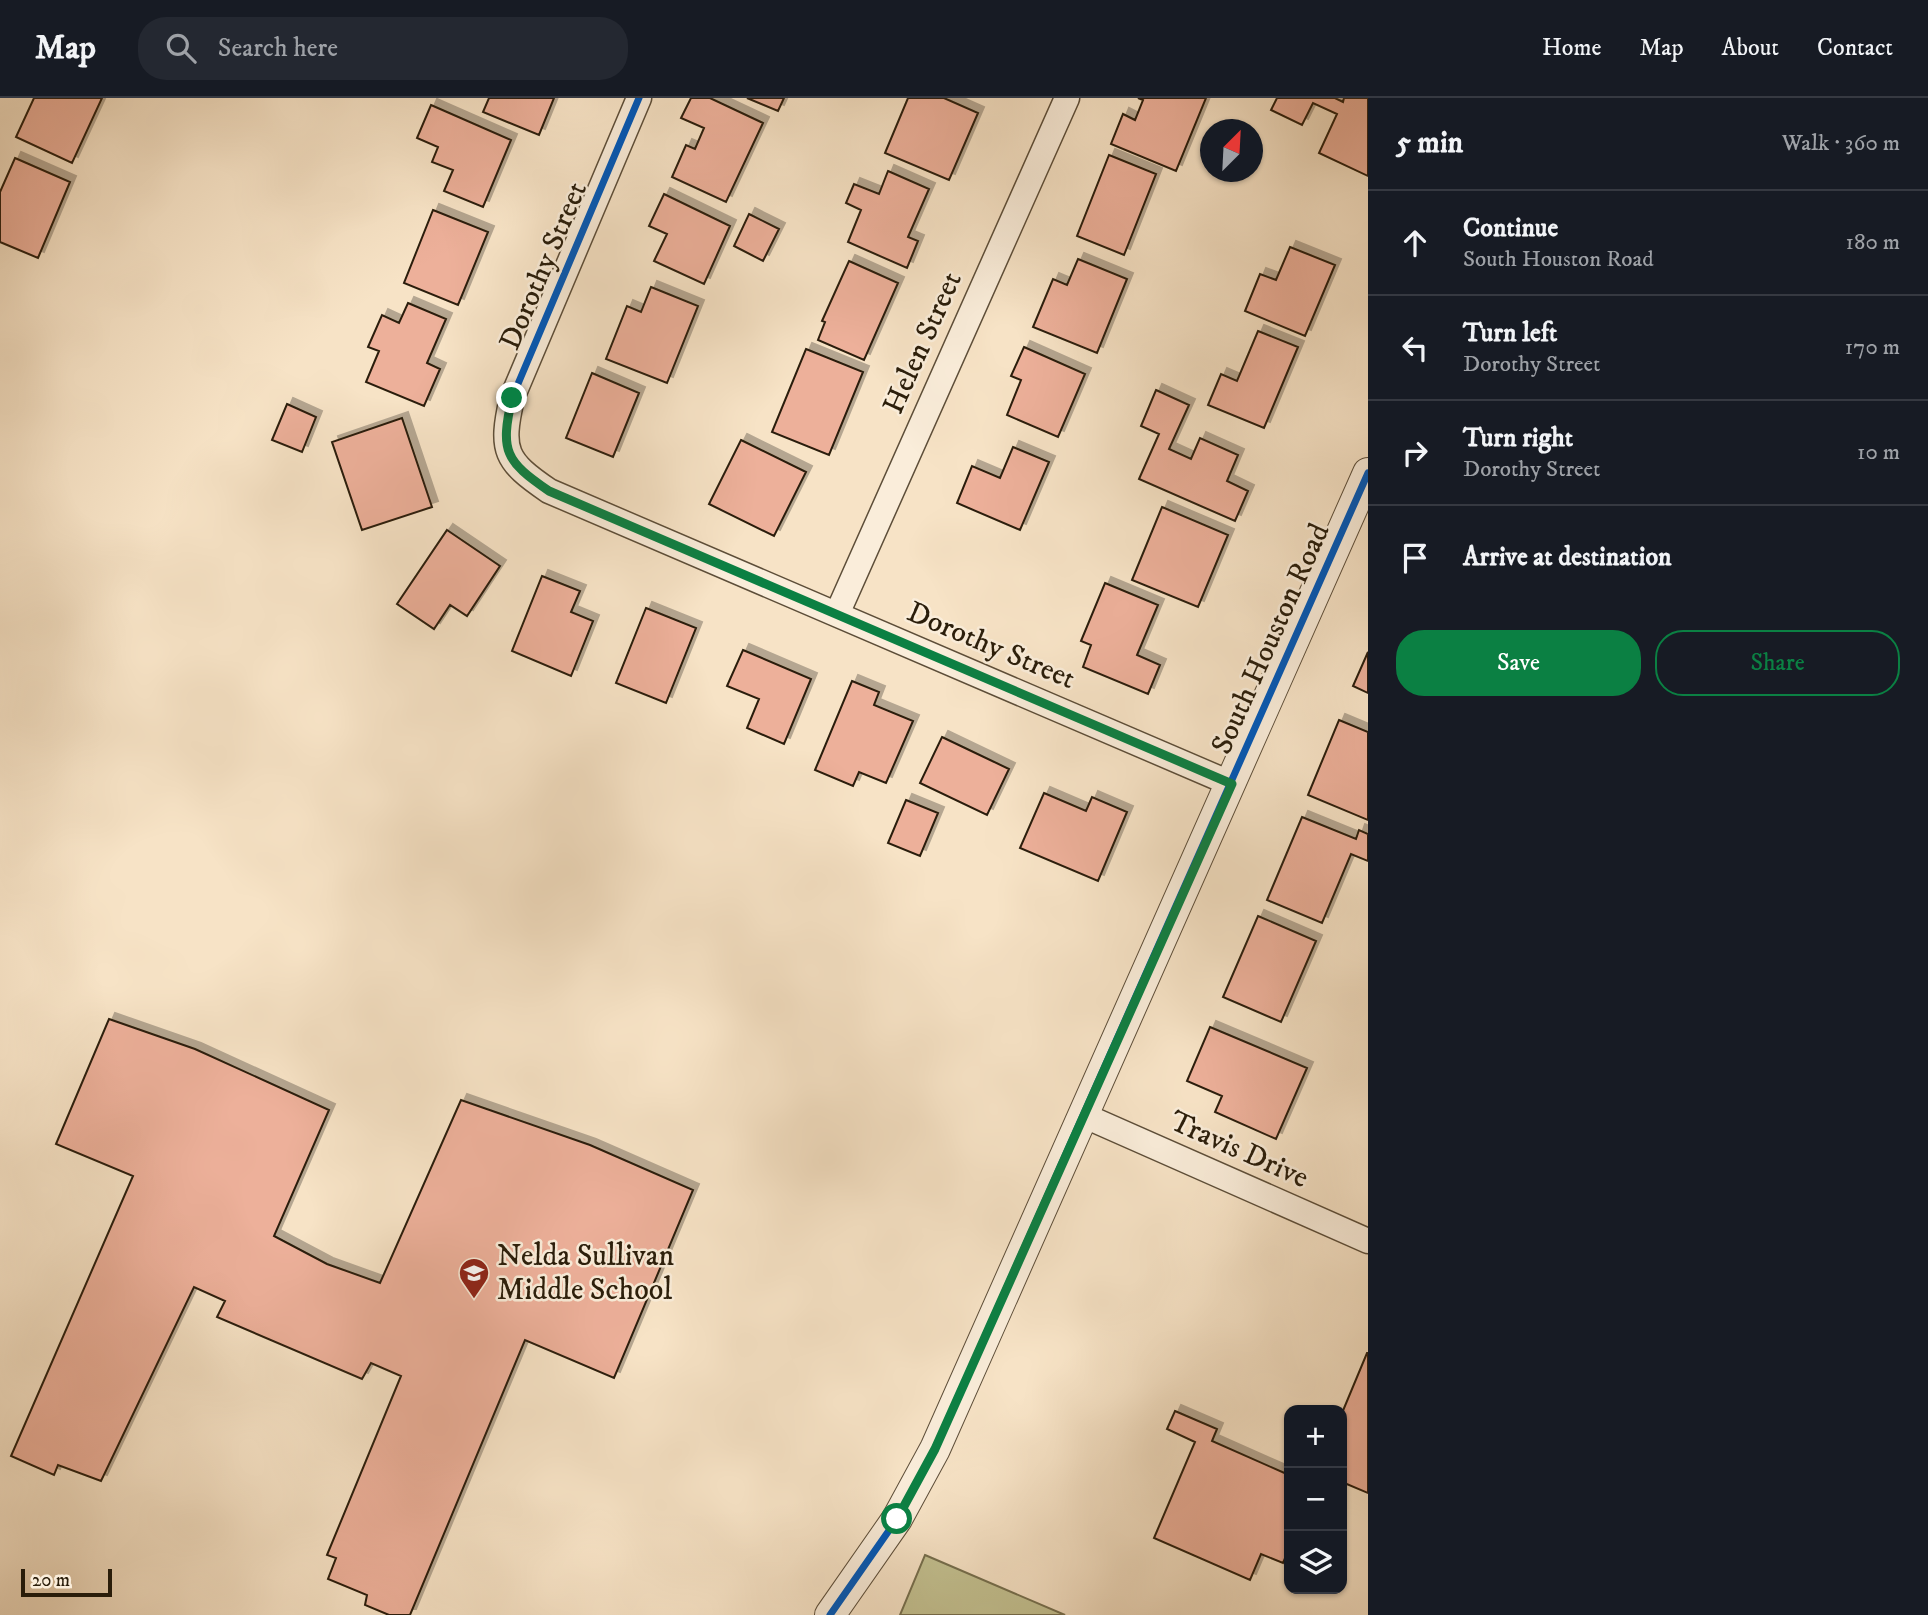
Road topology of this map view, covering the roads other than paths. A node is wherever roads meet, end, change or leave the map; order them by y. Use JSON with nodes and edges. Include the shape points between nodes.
{"nodes":[{"id":1,"x":639,"y":98,"type":"edge"},
{"id":2,"x":1066,"y":98,"type":"edge"},
{"id":3,"x":1368,"y":473,"type":"edge"},
{"id":4,"x":837,"y":614,"type":"junction"},
{"id":5,"x":1232,"y":784,"type":"junction"},
{"id":6,"x":1085,"y":1116,"type":"junction"},
{"id":7,"x":1368,"y":1241,"type":"edge"},
{"id":8,"x":830,"y":1615,"type":"edge"}],
"edges":[{"from":1,"to":4,"type":"street","name":"Dorothy Street","via":[[512,398],[505,428],[510,459],[520,472],[549,491]]},
{"from":2,"to":4,"type":"street","name":"Helen Street"},
{"from":3,"to":5,"type":"street","name":"South Houston Road"},
{"from":4,"to":5,"type":"street","name":"Dorothy Street"},
{"from":5,"to":6,"type":"street","name":"South Houston Road"},
{"from":6,"to":7,"type":"street","name":"Travis Drive"},
{"from":6,"to":8,"type":"street","name":"South Houston Road","via":[[935,1449],[897,1519]]}]}
